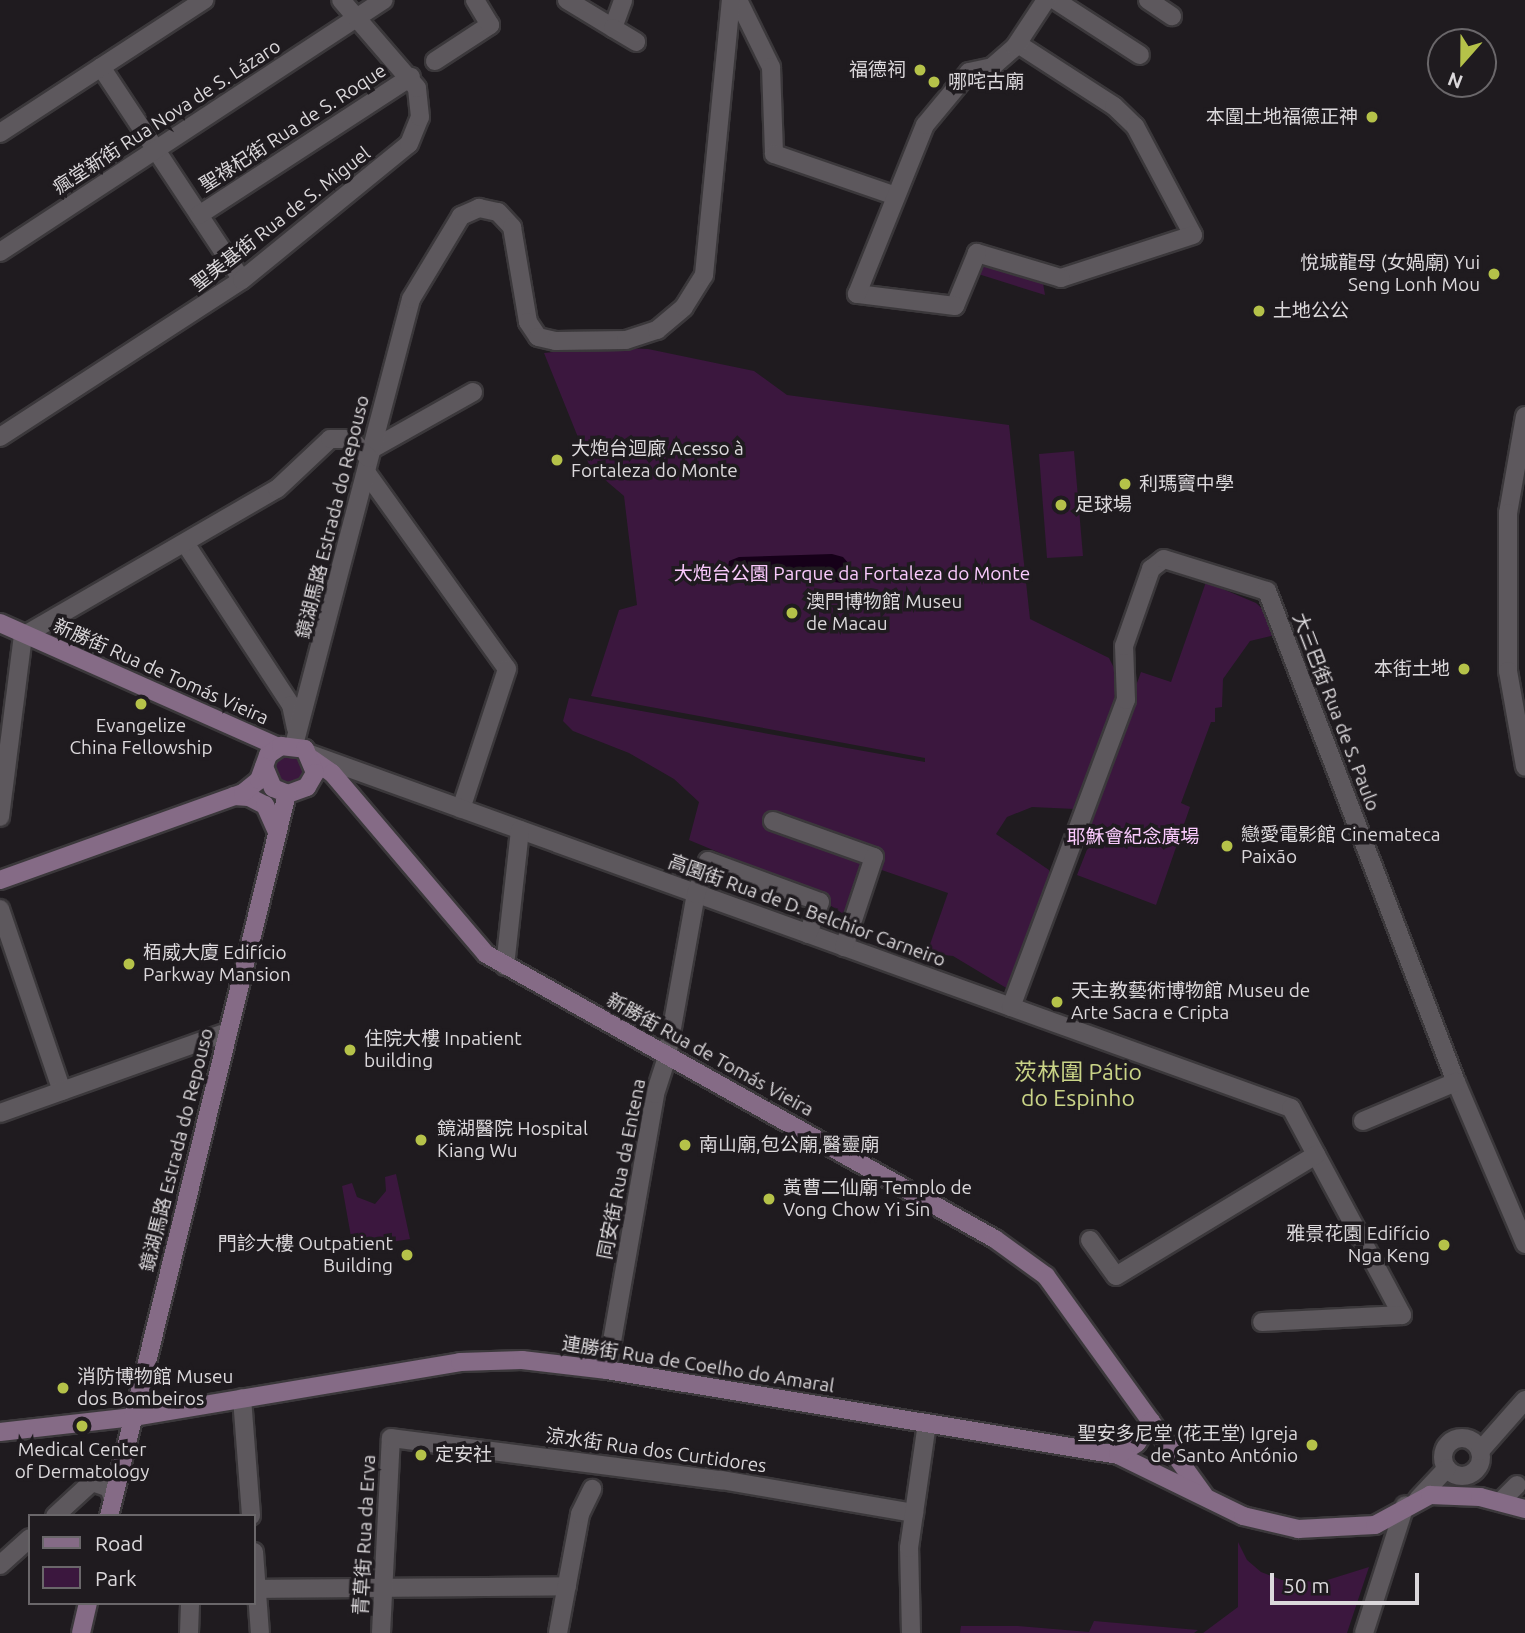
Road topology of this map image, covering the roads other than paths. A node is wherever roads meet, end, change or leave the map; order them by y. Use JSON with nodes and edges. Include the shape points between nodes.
{"nodes":[{"id":1,"x":204,"y":0,"type":"edge"},
{"id":2,"x":341,"y":0,"type":"edge"},
{"id":3,"x":384,"y":0,"type":"edge"},
{"id":4,"x":475,"y":0,"type":"edge"},
{"id":5,"x":567,"y":0,"type":"edge"},
{"id":6,"x":623,"y":0,"type":"edge"},
{"id":7,"x":731,"y":0,"type":"edge"},
{"id":8,"x":737,"y":0,"type":"edge"},
{"id":9,"x":1046,"y":0,"type":"edge"},
{"id":10,"x":1055,"y":0,"type":"edge"},
{"id":11,"x":1148,"y":0,"type":"edge"},
{"id":12,"x":1172,"y":16,"type":"dead end"},
{"id":13,"x":357,"y":18,"type":"junction"},
{"id":14,"x":613,"y":28,"type":"junction"},
{"id":15,"x":636,"y":42,"type":"dead end"},
{"id":16,"x":1018,"y":44,"type":"junction"},
{"id":17,"x":1140,"y":54,"type":"dead end"},
{"id":18,"x":435,"y":61,"type":"dead end"},
{"id":19,"x":101,"y":67,"type":"junction"},
{"id":20,"x":411,"y":77,"type":"junction"},
{"id":21,"x":0,"y":134,"type":"edge"},
{"id":22,"x":156,"y":149,"type":"junction"},
{"id":23,"x":893,"y":195,"type":"junction"},
{"id":24,"x":199,"y":215,"type":"junction"},
{"id":25,"x":0,"y":251,"type":"edge"},
{"id":26,"x":242,"y":280,"type":"junction"},
{"id":27,"x":473,"y":392,"type":"dead end"},
{"id":28,"x":1525,"y":416,"type":"edge"},
{"id":29,"x":0,"y":437,"type":"edge"},
{"id":30,"x":369,"y":460,"type":"junction"},
{"id":31,"x":185,"y":543,"type":"junction"},
{"id":32,"x":0,"y":623,"type":"edge"},
{"id":33,"x":26,"y":634,"type":"junction"},
{"id":34,"x":297,"y":750,"type":"junction"},
{"id":35,"x":1525,"y":766,"type":"edge"},
{"id":36,"x":264,"y":767,"type":"junction"},
{"id":37,"x":287,"y":794,"type":"junction"},
{"id":38,"x":230,"y":797,"type":"junction"},
{"id":39,"x":461,"y":809,"type":"junction"},
{"id":40,"x":0,"y":817,"type":"edge"},
{"id":41,"x":773,"y":821,"type":"dead end"},
{"id":42,"x":520,"y":830,"type":"junction"},
{"id":43,"x":276,"y":839,"type":"junction"},
{"id":44,"x":0,"y":880,"type":"edge"},
{"id":45,"x":696,"y":894,"type":"junction"},
{"id":46,"x":0,"y":909,"type":"edge"},
{"id":47,"x":808,"y":934,"type":"junction"},
{"id":48,"x":844,"y":947,"type":"junction"},
{"id":49,"x":505,"y":966,"type":"junction"},
{"id":50,"x":1011,"y":1007,"type":"junction"},
{"id":51,"x":228,"y":1032,"type":"junction"},
{"id":52,"x":667,"y":1056,"type":"junction"},
{"id":53,"x":1456,"y":1082,"type":"junction"},
{"id":54,"x":62,"y":1091,"type":"junction"},
{"id":55,"x":0,"y":1113,"type":"edge"},
{"id":56,"x":1363,"y":1121,"type":"dead end"},
{"id":57,"x":1316,"y":1155,"type":"junction"},
{"id":58,"x":1090,"y":1240,"type":"dead end"},
{"id":59,"x":1525,"y":1244,"type":"edge"},
{"id":60,"x":1262,"y":1322,"type":"dead end"},
{"id":61,"x":607,"y":1370,"type":"junction"},
{"id":62,"x":242,"y":1398,"type":"junction"},
{"id":63,"x":1525,"y":1400,"type":"edge"},
{"id":64,"x":133,"y":1417,"type":"junction"},
{"id":65,"x":1151,"y":1421,"type":"junction"},
{"id":66,"x":927,"y":1423,"type":"junction"},
{"id":67,"x":0,"y":1432,"type":"edge"},
{"id":68,"x":391,"y":1438,"type":"joint"},
{"id":69,"x":1480,"y":1451,"type":"junction"},
{"id":70,"x":1118,"y":1455,"type":"junction"},
{"id":71,"x":1447,"y":1468,"type":"junction"},
{"id":72,"x":1517,"y":1485,"type":"dead end"},
{"id":73,"x":592,"y":1489,"type":"dead end"},
{"id":74,"x":1206,"y":1498,"type":"junction"},
{"id":75,"x":1411,"y":1502,"type":"junction"},
{"id":76,"x":1500,"y":1502,"type":"junction"},
{"id":77,"x":111,"y":1507,"type":"edge"},
{"id":78,"x":1525,"y":1509,"type":"edge"},
{"id":79,"x":914,"y":1513,"type":"junction"},
{"id":80,"x":57,"y":1514,"type":"edge"},
{"id":81,"x":251,"y":1514,"type":"edge"},
{"id":82,"x":28,"y":1540,"type":"edge"},
{"id":83,"x":0,"y":1565,"type":"edge"},
{"id":84,"x":567,"y":1586,"type":"junction"},
{"id":85,"x":383,"y":1588,"type":"junction"},
{"id":86,"x":256,"y":1589,"type":"edge"},
{"id":87,"x":256,"y":1598,"type":"edge"},
{"id":88,"x":88,"y":1605,"type":"edge"},
{"id":89,"x":190,"y":1605,"type":"edge"},
{"id":90,"x":81,"y":1633,"type":"edge"},
{"id":91,"x":189,"y":1633,"type":"edge"},
{"id":92,"x":260,"y":1633,"type":"edge"},
{"id":93,"x":381,"y":1633,"type":"edge"},
{"id":94,"x":558,"y":1633,"type":"edge"},
{"id":95,"x":911,"y":1633,"type":"edge"},
{"id":96,"x":1364,"y":1633,"type":"edge"}],
"edges":[{"from":1,"to":19,"type":"street"},
{"from":2,"to":13,"type":"street"},
{"from":3,"to":13,"type":"street","name":"瘋堂新街 Rua Nova de S. Lázaro"},
{"from":4,"to":18,"type":"street","via":[[490,25]]},
{"from":5,"to":14,"type":"street"},
{"from":6,"to":14,"type":"street"},
{"from":7,"to":30,"type":"street","name":"鏡湖馬路 Estrada do Repouso","via":[[704,275],[684,307],[642,336],[556,341],[538,337],[528,322],[512,227],[489,208],[461,216],[411,299]]},
{"from":8,"to":23,"type":"street","via":[[771,67],[774,154]]},
{"from":9,"to":16,"type":"street"},
{"from":10,"to":17,"type":"street"},
{"from":11,"to":12,"type":"street"},
{"from":13,"to":20,"type":"street"},
{"from":13,"to":22,"type":"street","name":"瘋堂新街 Rua Nova de S. Lázaro"},
{"from":14,"to":15,"type":"street"},
{"from":16,"to":23,"type":"street","via":[[992,67],[968,72],[961,80],[916,139]]},
{"from":16,"to":23,"type":"street","via":[[1114,106],[1135,126],[1193,235],[1061,278],[977,253],[955,306],[857,294]]},
{"from":19,"to":21,"type":"street"},
{"from":19,"to":22,"type":"street"},
{"from":20,"to":24,"type":"street","name":"聖祿杞街 Rua de S. Roque"},
{"from":20,"to":26,"type":"street","name":"聖美基街 Rua de S. Miguel","via":[[420,108],[409,144]]},
{"from":22,"to":24,"type":"street"},
{"from":22,"to":25,"type":"street","name":"瘋堂新街 Rua Nova de S. Lázaro"},
{"from":24,"to":26,"type":"street"},
{"from":26,"to":29,"type":"street","name":"聖美基街 Rua de S. Miguel"},
{"from":27,"to":30,"type":"street"},
{"from":28,"to":35,"type":"street","via":[[1508,513],[1508,671]]},
{"from":30,"to":31,"type":"street","via":[[351,439],[330,439],[277,489]]},
{"from":30,"to":34,"type":"street","name":"鏡湖馬路 Estrada do Repouso"},
{"from":30,"to":39,"type":"street","via":[[507,669]]},
{"from":31,"to":33,"type":"street"},
{"from":31,"to":34,"type":"street","via":[[293,707]]},
{"from":32,"to":33,"type":"street","name":"新勝街 Rua de Tomás Vieira"},
{"from":33,"to":34,"type":"street","name":"新勝街 Rua de Tomás Vieira"},
{"from":33,"to":40,"type":"street"},
{"from":34,"to":36,"type":"street"},
{"from":34,"to":37,"type":"street","via":[[315,773],[301,792]]},
{"from":34,"to":39,"type":"street","name":"高園街 Rua de D. Belchior Carneiro"},
{"from":34,"to":49,"type":"street","name":"新勝街 Rua de Tomás Vieira","via":[[332,773],[481,950]]},
{"from":36,"to":37,"type":"street","via":[[270,785]]},
{"from":36,"to":38,"type":"street","via":[[253,786]]},
{"from":37,"to":43,"type":"street","name":"鏡湖馬路 Estrada do Repouso"},
{"from":38,"to":43,"type":"street","via":[[249,797],[265,805],[275,821]]},
{"from":38,"to":44,"type":"street"},
{"from":39,"to":42,"type":"street","name":"高園街 Rua de D. Belchior Carneiro"},
{"from":41,"to":48,"type":"street","via":[[874,857]]},
{"from":42,"to":45,"type":"street","name":"高園街 Rua de D. Belchior Carneiro"},
{"from":42,"to":49,"type":"street"},
{"from":43,"to":51,"type":"street","name":"鏡湖馬路 Estrada do Repouso"},
{"from":45,"to":47,"type":"street","name":"高園街 Rua de D. Belchior Carneiro"},
{"from":45,"to":47,"type":"street","name":"同安街 Rua da Entena","via":[[708,861],[820,902]]},
{"from":45,"to":52,"type":"street","name":"同安街 Rua da Entena"},
{"from":46,"to":54,"type":"street"},
{"from":47,"to":48,"type":"street","name":"高園街 Rua de D. Belchior Carneiro"},
{"from":48,"to":50,"type":"street","name":"高園街 Rua de D. Belchior Carneiro"},
{"from":49,"to":52,"type":"street","name":"新勝街 Rua de Tomás Vieira"},
{"from":50,"to":53,"type":"street","name":"大三巴街 Rua de S. Paulo","via":[[1126,700],[1124,646],[1156,562],[1177,562],[1267,591]]},
{"from":50,"to":57,"type":"street","name":"高園街 Rua de D. Belchior Carneiro","via":[[1291,1108]]},
{"from":51,"to":54,"type":"street"},
{"from":51,"to":64,"type":"street","name":"鏡湖馬路 Estrada do Repouso"},
{"from":52,"to":61,"type":"street","name":"同安街 Rua da Entena","via":[[655,1094]]},
{"from":52,"to":65,"type":"street","name":"新勝街 Rua de Tomás Vieira","via":[[995,1239],[1046,1276]]},
{"from":53,"to":56,"type":"street"},
{"from":53,"to":59,"type":"street","name":"大三巴街 Rua de S. Paulo"},
{"from":54,"to":55,"type":"street"},
{"from":57,"to":58,"type":"street","via":[[1116,1276]]},
{"from":57,"to":60,"type":"street","via":[[1402,1315]]},
{"from":61,"to":62,"type":"street","name":"連勝街 Rua de Coelho do Amaral","via":[[491,1359]]},
{"from":61,"to":66,"type":"street","name":"連勝街 Rua de Coelho do Amaral"},
{"from":62,"to":64,"type":"street","name":"連勝街 Rua de Coelho do Amaral"},
{"from":62,"to":81,"type":"street"},
{"from":63,"to":69,"type":"street"},
{"from":64,"to":67,"type":"street","name":"連勝街 Rua de Coelho do Amaral"},
{"from":64,"to":77,"type":"street","name":"鏡湖馬路 Estrada do Repouso"},
{"from":65,"to":70,"type":"street","via":[[1137,1443]]},
{"from":65,"to":74,"type":"street","name":"新勝街 Rua de Tomás Vieira"},
{"from":66,"to":70,"type":"street","name":"連勝街 Rua de Coelho do Amaral"},
{"from":66,"to":79,"type":"street"},
{"from":68,"to":79,"type":"street","name":"涼水街 Rua dos Curtidores","via":[[696,1477]]},
{"from":68,"to":85,"type":"street","name":"青草街 Rua da Erva"},
{"from":69,"to":71,"type":"street","via":[[1479,1465],[1468,1475],[1459,1476]]},
{"from":69,"to":71,"type":"street","via":[[1472,1440],[1453,1439],[1444,1450]]},
{"from":70,"to":74,"type":"street","name":"連勝街 Rua de Coelho do Amaral"},
{"from":71,"to":75,"type":"street"},
{"from":72,"to":76,"type":"street"},
{"from":73,"to":84,"type":"street","via":[[580,1514]]},
{"from":74,"to":75,"type":"street","name":"連勝街 Rua de Coelho do Amaral","via":[[1243,1516],[1328,1531],[1374,1525]]},
{"from":75,"to":76,"type":"street","via":[[1480,1497]]},
{"from":75,"to":96,"type":"street"},
{"from":76,"to":78,"type":"street"},
{"from":77,"to":80,"type":"street","via":[[109,1488],[92,1482]]},
{"from":79,"to":95,"type":"street","via":[[907,1578]]},
{"from":82,"to":83,"type":"street"},
{"from":84,"to":85,"type":"street"},
{"from":84,"to":94,"type":"street"},
{"from":85,"to":86,"type":"street"},
{"from":85,"to":93,"type":"street","name":"青草街 Rua da Erva"},
{"from":87,"to":92,"type":"street"},
{"from":88,"to":90,"type":"street"},
{"from":89,"to":91,"type":"street"}]}
